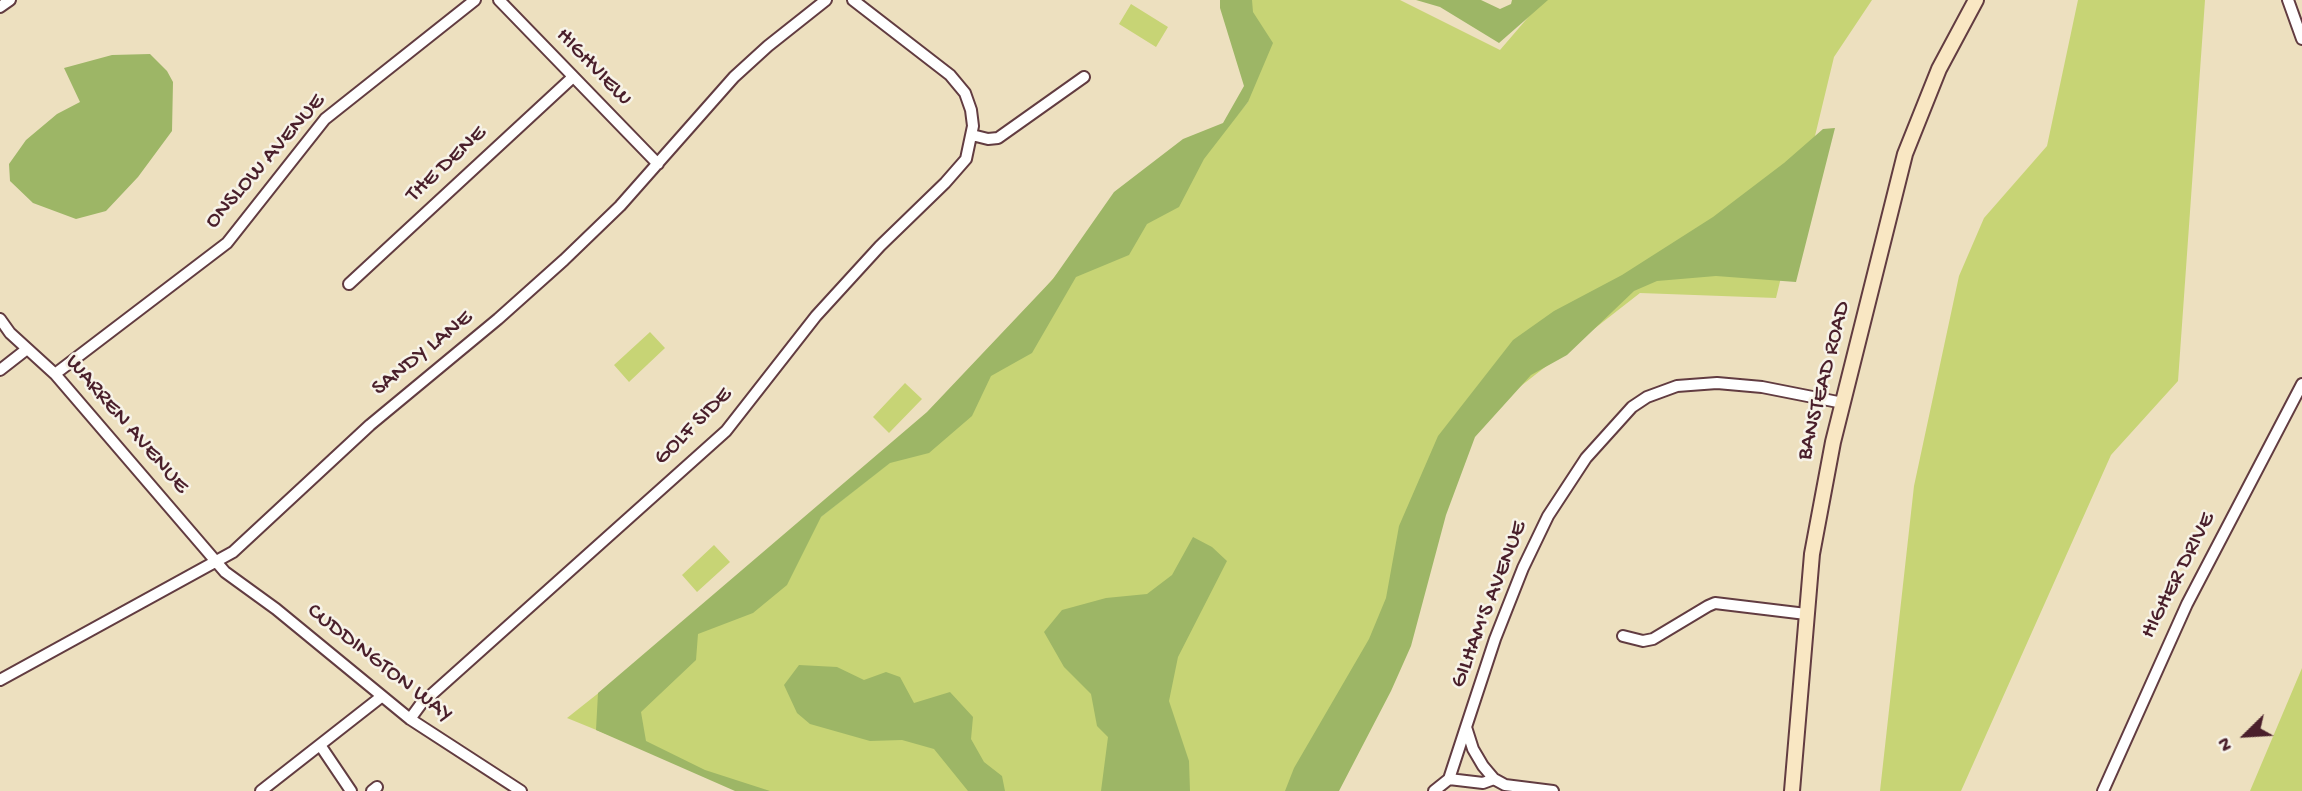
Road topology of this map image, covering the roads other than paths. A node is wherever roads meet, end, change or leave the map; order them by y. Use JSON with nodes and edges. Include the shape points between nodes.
{"nodes":[{"id":1,"x":10,"y":0,"type":"edge"},
{"id":2,"x":475,"y":0,"type":"edge"},
{"id":3,"x":499,"y":0,"type":"edge"},
{"id":4,"x":824,"y":0,"type":"edge"},
{"id":5,"x":853,"y":0,"type":"edge"},
{"id":6,"x":1976,"y":0,"type":"edge"},
{"id":7,"x":2288,"y":0,"type":"edge"},
{"id":8,"x":0,"y":7,"type":"edge"},
{"id":9,"x":2302,"y":38,"type":"edge"},
{"id":10,"x":573,"y":77,"type":"junction"},
{"id":11,"x":1084,"y":77,"type":"dead end"},
{"id":12,"x":972,"y":135,"type":"junction"},
{"id":13,"x":658,"y":164,"type":"junction"},
{"id":14,"x":349,"y":284,"type":"dead end"},
{"id":15,"x":0,"y":319,"type":"edge"},
{"id":16,"x":27,"y":349,"type":"junction"},
{"id":17,"x":0,"y":370,"type":"edge"},
{"id":18,"x":55,"y":374,"type":"junction"},
{"id":19,"x":2302,"y":384,"type":"edge"},
{"id":20,"x":1843,"y":403,"type":"junction"},
{"id":21,"x":217,"y":562,"type":"junction"},
{"id":22,"x":1806,"y":614,"type":"junction"},
{"id":23,"x":1623,"y":636,"type":"dead end"},
{"id":24,"x":0,"y":680,"type":"edge"},
{"id":25,"x":382,"y":697,"type":"junction"},
{"id":26,"x":410,"y":719,"type":"junction"},
{"id":27,"x":1466,"y":727,"type":"junction"},
{"id":28,"x":320,"y":745,"type":"junction"},
{"id":29,"x":1449,"y":779,"type":"junction"},
{"id":30,"x":1494,"y":779,"type":"junction"},
{"id":31,"x":261,"y":791,"type":"edge"},
{"id":32,"x":351,"y":791,"type":"edge"},
{"id":33,"x":521,"y":791,"type":"edge"},
{"id":34,"x":1434,"y":791,"type":"edge"},
{"id":35,"x":1553,"y":791,"type":"edge"},
{"id":36,"x":1792,"y":791,"type":"edge"},
{"id":37,"x":2103,"y":791,"type":"edge"}],
"edges":[{"from":1,"to":8,"type":"street"},
{"from":2,"to":18,"type":"street","name":"ONSLOW AVENUE","via":[[325,120],[227,243]]},
{"from":3,"to":10,"type":"street","name":"HIGHVIEW"},
{"from":4,"to":13,"type":"street","name":"SANDY LANE","via":[[734,77]]},
{"from":5,"to":12,"type":"street","name":"GOLF SIDE","via":[[959,84],[971,110]]},
{"from":6,"to":20,"type":"street","name":"BANSTEAD ROAD","via":[[1939,69],[1905,154]]},
{"from":7,"to":9,"type":"street"},
{"from":10,"to":13,"type":"street","name":"HIGHVIEW"},
{"from":10,"to":14,"type":"street","name":"THE DENE"},
{"from":11,"to":12,"type":"street","via":[[998,138]]},
{"from":12,"to":26,"type":"street","name":"GOLF SIDE","via":[[966,159],[816,316],[726,431],[421,704]]},
{"from":13,"to":21,"type":"street","name":"SANDY LANE","via":[[521,299],[370,425]]},
{"from":15,"to":16,"type":"street","name":"WARREN AVENUE"},
{"from":16,"to":17,"type":"street"},
{"from":16,"to":18,"type":"street","name":"WARREN AVENUE"},
{"from":18,"to":21,"type":"street","name":"WARREN AVENUE"},
{"from":19,"to":37,"type":"street","name":"HIGHER DRIVE","via":[[2187,604]]},
{"from":20,"to":22,"type":"street","name":"BANSTEAD ROAD","via":[[1825,475]]},
{"from":20,"to":27,"type":"street","name":"GILHAM'S AVENUE","via":[[1717,383],[1662,390],[1632,407],[1586,458],[1535,541]]},
{"from":21,"to":24,"type":"street","name":"SANDY LANE"},
{"from":21,"to":25,"type":"street","name":"CUDDINGTON WAY"},
{"from":22,"to":23,"type":"street","via":[[1716,603],[1653,639]]},
{"from":22,"to":36,"type":"street","name":"BANSTEAD ROAD"},
{"from":25,"to":26,"type":"street","name":"CUDDINGTON WAY"},
{"from":25,"to":28,"type":"street"},
{"from":26,"to":33,"type":"street","name":"CUDDINGTON WAY"},
{"from":27,"to":29,"type":"street","name":"GILHAM'S AVENUE"},
{"from":27,"to":30,"type":"street","via":[[1483,766]]},
{"from":28,"to":31,"type":"street"},
{"from":28,"to":32,"type":"street"},
{"from":29,"to":30,"type":"street","via":[[1483,783]]},
{"from":29,"to":34,"type":"street"},
{"from":30,"to":35,"type":"street","via":[[1505,785]]}]}
